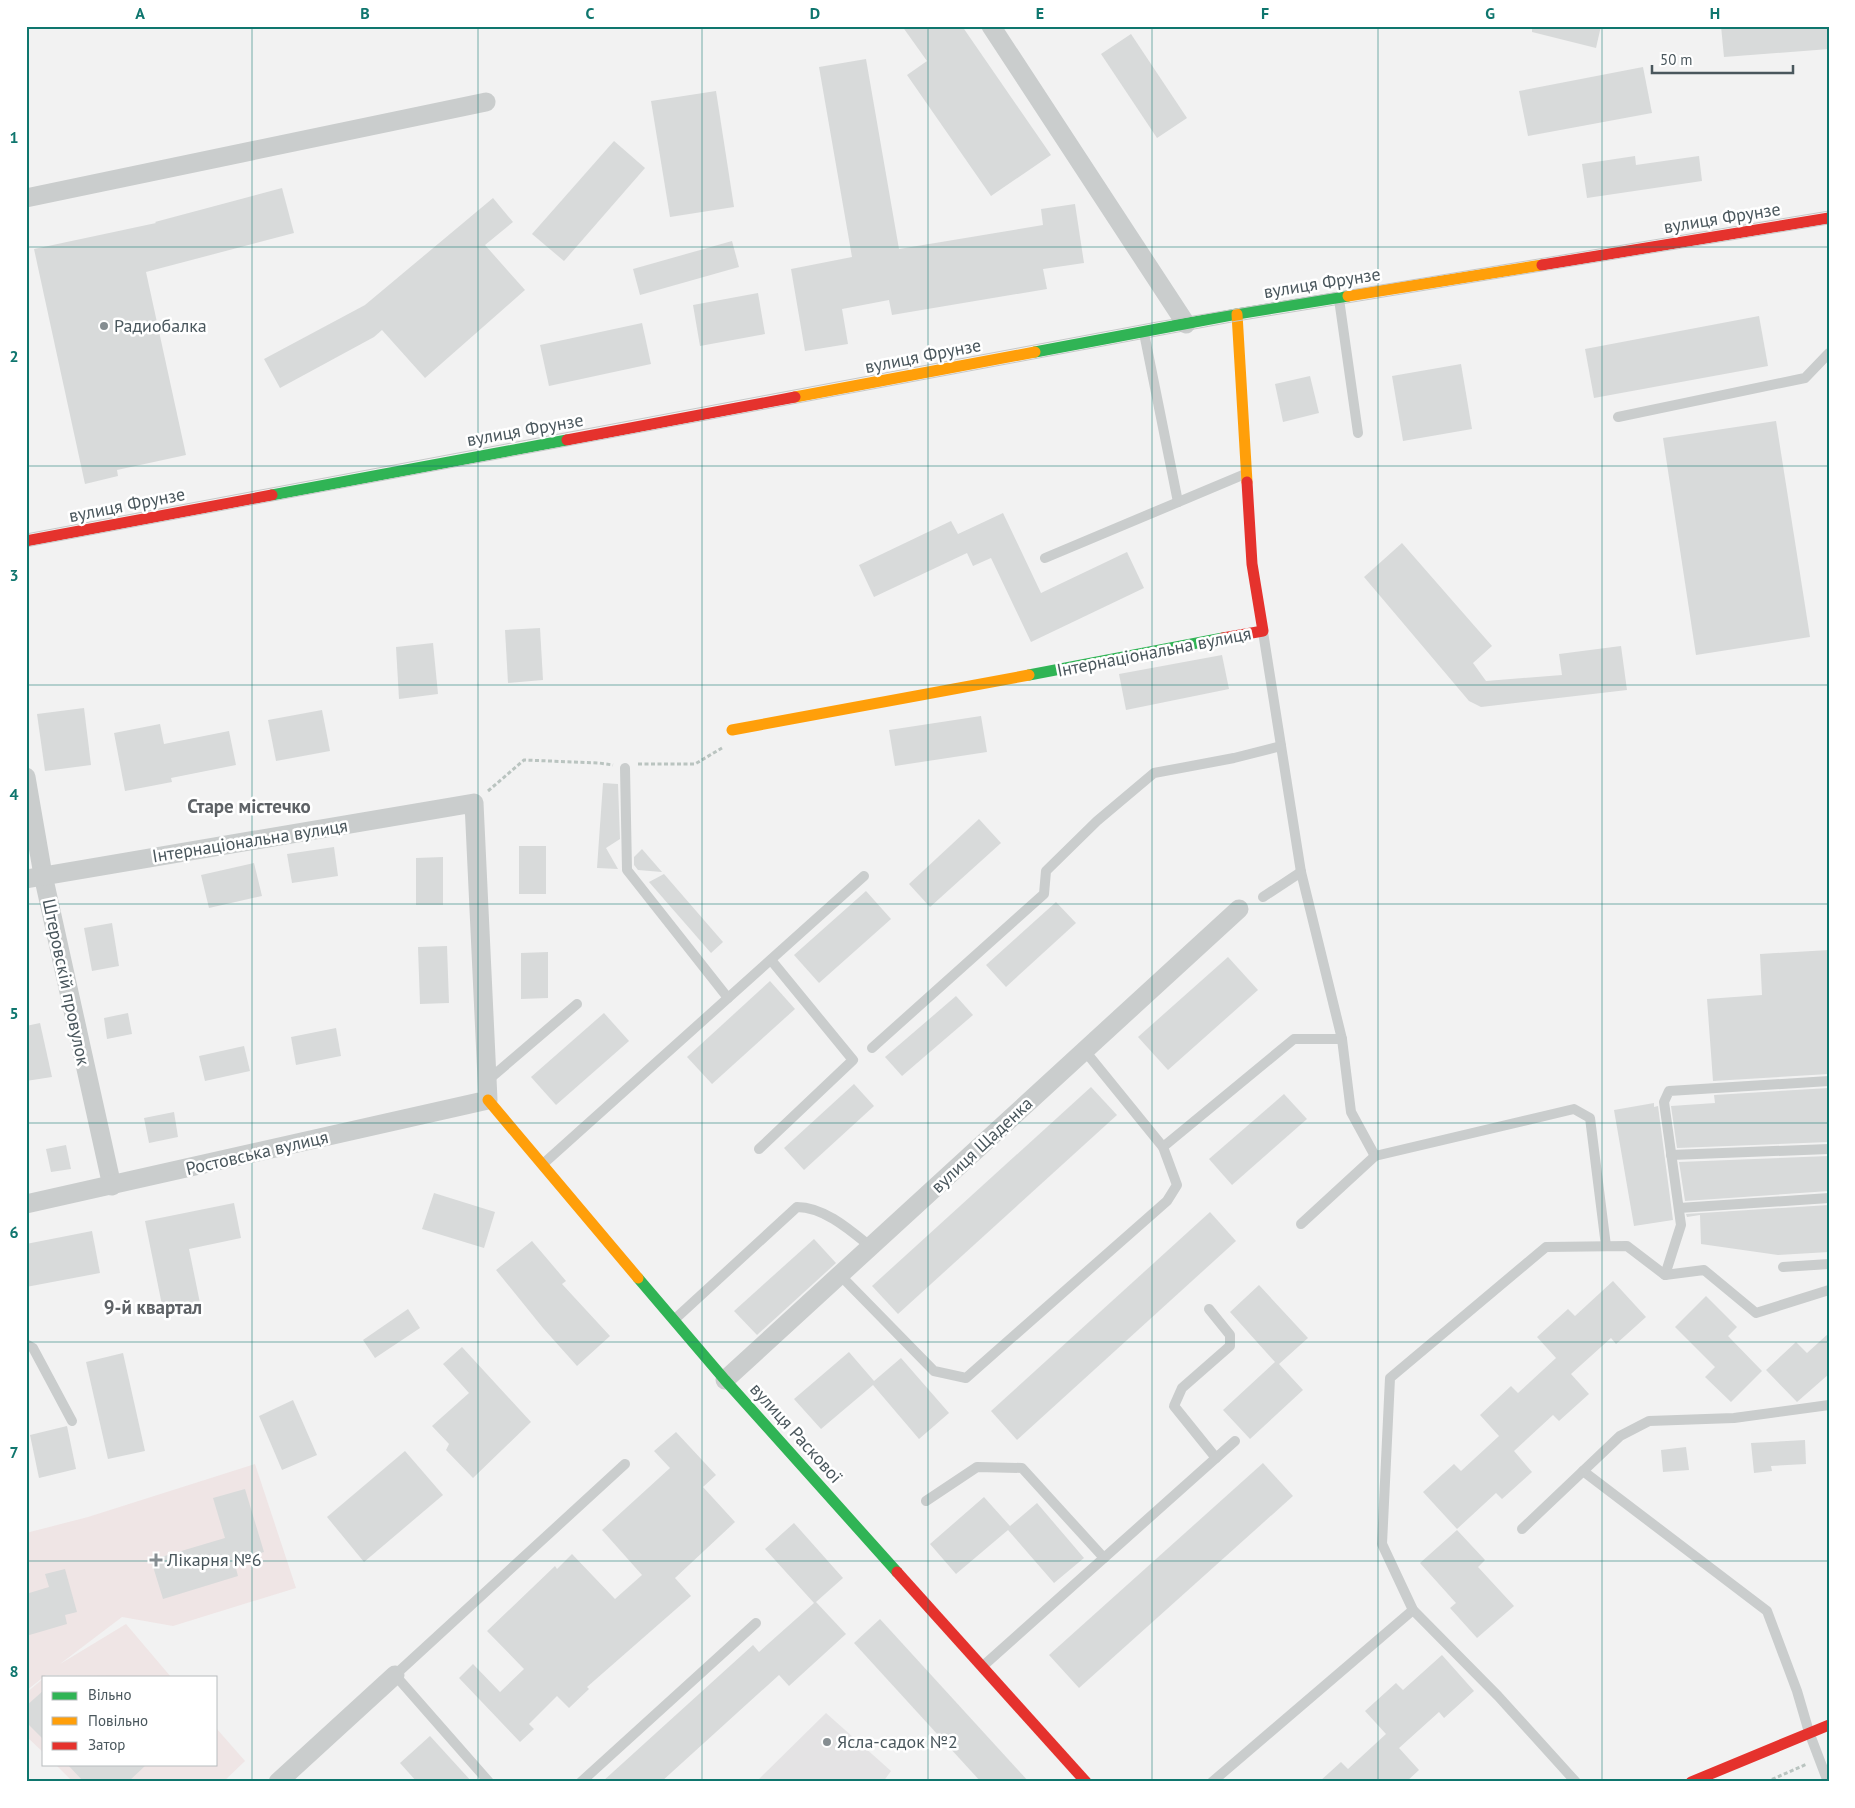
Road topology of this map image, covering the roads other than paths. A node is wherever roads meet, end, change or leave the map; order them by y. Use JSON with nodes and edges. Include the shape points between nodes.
{"nodes":[{"id":1,"x":991,"y":26,"type":"edge"},
{"id":2,"x":486,"y":102,"type":"dead end"},
{"id":3,"x":26,"y":198,"type":"edge"},
{"id":4,"x":1829,"y":218,"type":"edge"},
{"id":5,"x":1339,"y":298,"type":"junction"},
{"id":6,"x":1237,"y":314,"type":"junction"},
{"id":7,"x":1186,"y":324,"type":"junction"},
{"id":8,"x":1143,"y":332,"type":"junction"},
{"id":9,"x":1829,"y":353,"type":"edge"},
{"id":10,"x":1618,"y":417,"type":"dead end"},
{"id":11,"x":1358,"y":433,"type":"dead end"},
{"id":12,"x":1246,"y":474,"type":"junction"},
{"id":13,"x":1178,"y":502,"type":"junction"},
{"id":14,"x":26,"y":541,"type":"edge"},
{"id":15,"x":1045,"y":558,"type":"dead end"},
{"id":16,"x":1262,"y":631,"type":"junction"},
{"id":17,"x":732,"y":730,"type":"road end"},
{"id":18,"x":1281,"y":746,"type":"junction"},
{"id":19,"x":625,"y":768,"type":"road end"},
{"id":20,"x":26,"y":777,"type":"edge"},
{"id":21,"x":1301,"y":872,"type":"junction"},
{"id":22,"x":864,"y":876,"type":"dead end"},
{"id":23,"x":35,"y":877,"type":"edge"},
{"id":24,"x":1262,"y":897,"type":"dead end"},
{"id":25,"x":1239,"y":909,"type":"dead end"},
{"id":26,"x":771,"y":960,"type":"junction"},
{"id":27,"x":728,"y":998,"type":"junction"},
{"id":28,"x":577,"y":1004,"type":"dead end"},
{"id":29,"x":1342,"y":1039,"type":"junction"},
{"id":30,"x":872,"y":1048,"type":"dead end"},
{"id":31,"x":1085,"y":1051,"type":"junction"},
{"id":32,"x":487,"y":1081,"type":"junction"},
{"id":33,"x":1829,"y":1081,"type":"edge"},
{"id":34,"x":488,"y":1100,"type":"junction"},
{"id":35,"x":1163,"y":1147,"type":"junction"},
{"id":36,"x":759,"y":1149,"type":"dead end"},
{"id":37,"x":1829,"y":1149,"type":"edge"},
{"id":38,"x":1671,"y":1155,"type":"junction"},
{"id":39,"x":1375,"y":1156,"type":"junction"},
{"id":40,"x":543,"y":1164,"type":"junction"},
{"id":41,"x":112,"y":1186,"type":"junction"},
{"id":42,"x":1829,"y":1198,"type":"edge"},
{"id":43,"x":26,"y":1204,"type":"edge"},
{"id":44,"x":1679,"y":1208,"type":"junction"},
{"id":45,"x":1301,"y":1224,"type":"dead end"},
{"id":46,"x":1606,"y":1246,"type":"junction"},
{"id":47,"x":871,"y":1247,"type":"junction"},
{"id":48,"x":1829,"y":1264,"type":"edge"},
{"id":49,"x":1783,"y":1267,"type":"dead end"},
{"id":50,"x":840,"y":1275,"type":"junction"},
{"id":51,"x":1665,"y":1275,"type":"junction"},
{"id":52,"x":1829,"y":1290,"type":"edge"},
{"id":53,"x":1209,"y":1309,"type":"dead end"},
{"id":54,"x":674,"y":1320,"type":"junction"},
{"id":55,"x":26,"y":1344,"type":"edge"},
{"id":56,"x":726,"y":1380,"type":"junction"},
{"id":57,"x":1829,"y":1405,"type":"edge"},
{"id":58,"x":72,"y":1421,"type":"dead end"},
{"id":59,"x":1235,"y":1441,"type":"dead end"},
{"id":60,"x":1216,"y":1458,"type":"junction"},
{"id":61,"x":625,"y":1464,"type":"dead end"},
{"id":62,"x":1583,"y":1471,"type":"junction"},
{"id":63,"x":926,"y":1501,"type":"dead end"},
{"id":64,"x":1522,"y":1529,"type":"dead end"},
{"id":65,"x":1104,"y":1558,"type":"junction"},
{"id":66,"x":1414,"y":1610,"type":"junction"},
{"id":67,"x":756,"y":1623,"type":"dead end"},
{"id":68,"x":982,"y":1666,"type":"junction"},
{"id":69,"x":395,"y":1675,"type":"junction"},
{"id":70,"x":1829,"y":1725,"type":"edge"},
{"id":71,"x":1809,"y":1732,"type":"junction"},
{"id":72,"x":278,"y":1782,"type":"edge"},
{"id":73,"x":490,"y":1782,"type":"edge"},
{"id":74,"x":581,"y":1782,"type":"edge"},
{"id":75,"x":1086,"y":1782,"type":"edge"},
{"id":76,"x":1212,"y":1782,"type":"edge"},
{"id":77,"x":1576,"y":1782,"type":"edge"},
{"id":78,"x":1691,"y":1782,"type":"edge"},
{"id":79,"x":1828,"y":1782,"type":"edge"}],
"edges":[{"from":1,"to":7,"type":"street"},
{"from":2,"to":3,"type":"street"},
{"from":4,"to":5,"type":"street","name":"вулиця Фрунзе"},
{"from":5,"to":6,"type":"street","name":"вулиця Фрунзе"},
{"from":5,"to":11,"type":"lane"},
{"from":6,"to":7,"type":"street","name":"вулиця Фрунзе"},
{"from":6,"to":12,"type":"street","name":"Інтернаціональна вулиця"},
{"from":7,"to":8,"type":"street","name":"вулиця Фрунзе"},
{"from":8,"to":13,"type":"lane"},
{"from":8,"to":14,"type":"street","name":"вулиця Фрунзе"},
{"from":9,"to":10,"type":"lane","via":[[1805,378]]},
{"from":12,"to":13,"type":"lane"},
{"from":12,"to":16,"type":"street","name":"Інтернаціональна вулиця","via":[[1252,564]]},
{"from":13,"to":15,"type":"lane"},
{"from":16,"to":17,"type":"street","name":"Інтернаціональна вулиця"},
{"from":16,"to":18,"type":"lane"},
{"from":18,"to":21,"type":"lane"},
{"from":18,"to":30,"type":"lane","via":[[1154,773],[1097,820],[1046,871],[1044,894]]},
{"from":19,"to":27,"type":"lane","via":[[627,870]]},
{"from":20,"to":23,"type":"street","name":"Штеровскій провулок"},
{"from":21,"to":24,"type":"lane"},
{"from":21,"to":29,"type":"lane"},
{"from":22,"to":26,"type":"lane"},
{"from":23,"to":32,"type":"street","name":"Інтернаціональна вулиця","via":[[474,803]]},
{"from":23,"to":41,"type":"street","name":"Штеровскій провулок"},
{"from":25,"to":31,"type":"street","name":"вулиця Щаденка"},
{"from":26,"to":27,"type":"lane"},
{"from":26,"to":36,"type":"lane","via":[[853,1060]]},
{"from":27,"to":40,"type":"lane"},
{"from":28,"to":32,"type":"lane"},
{"from":29,"to":35,"type":"lane","via":[[1294,1039]]},
{"from":29,"to":39,"type":"lane","via":[[1351,1112]]},
{"from":31,"to":35,"type":"lane"},
{"from":31,"to":47,"type":"street","name":"вулиця Щаденка"},
{"from":32,"to":34,"type":"street"},
{"from":33,"to":38,"type":"lane","via":[[1669,1091],[1664,1102]]},
{"from":34,"to":40,"type":"street","name":"вулиця Раскової"},
{"from":34,"to":41,"type":"street","name":"Ростовська вулиця"},
{"from":35,"to":50,"type":"lane","via":[[1177,1185],[1166,1202],[966,1378],[934,1371]]},
{"from":37,"to":38,"type":"lane"},
{"from":38,"to":44,"type":"lane"},
{"from":39,"to":45,"type":"lane"},
{"from":39,"to":46,"type":"lane","via":[[1574,1109],[1590,1118]]},
{"from":40,"to":54,"type":"street","name":"вулиця Раскової"},
{"from":41,"to":43,"type":"street","name":"Ростовська вулиця"},
{"from":42,"to":44,"type":"lane"},
{"from":44,"to":51,"type":"lane","via":[[1682,1225]]},
{"from":46,"to":51,"type":"lane","via":[[1627,1246]]},
{"from":46,"to":66,"type":"lane","via":[[1546,1247],[1390,1378],[1382,1544]]},
{"from":47,"to":50,"type":"street","name":"вулиця Щаденка"},
{"from":47,"to":54,"type":"lane","via":[[811,1207],[797,1207]]},
{"from":48,"to":49,"type":"lane"},
{"from":50,"to":56,"type":"street","name":"вулиця Щаденка"},
{"from":51,"to":52,"type":"lane","via":[[1704,1270],[1756,1313]]},
{"from":53,"to":60,"type":"lane","via":[[1230,1335],[1230,1346],[1182,1388],[1174,1406]]},
{"from":54,"to":56,"type":"street","name":"вулиця Раскової"},
{"from":55,"to":58,"type":"lane","via":[[32,1348]]},
{"from":56,"to":68,"type":"street","name":"вулиця Раскової"},
{"from":57,"to":62,"type":"lane","via":[[1734,1418],[1649,1421],[1620,1436]]},
{"from":59,"to":60,"type":"lane"},
{"from":60,"to":65,"type":"lane"},
{"from":61,"to":69,"type":"lane"},
{"from":62,"to":64,"type":"lane"},
{"from":62,"to":71,"type":"lane","via":[[1767,1611]]},
{"from":63,"to":65,"type":"lane","via":[[977,1467],[1022,1468]]},
{"from":65,"to":68,"type":"lane"},
{"from":66,"to":76,"type":"lane"},
{"from":66,"to":77,"type":"lane"},
{"from":67,"to":74,"type":"lane"},
{"from":68,"to":75,"type":"street","name":"вулиця Раскової"},
{"from":69,"to":72,"type":"street"},
{"from":69,"to":73,"type":"lane"},
{"from":70,"to":71,"type":"street"},
{"from":71,"to":78,"type":"street"},
{"from":71,"to":79,"type":"lane"}]}
